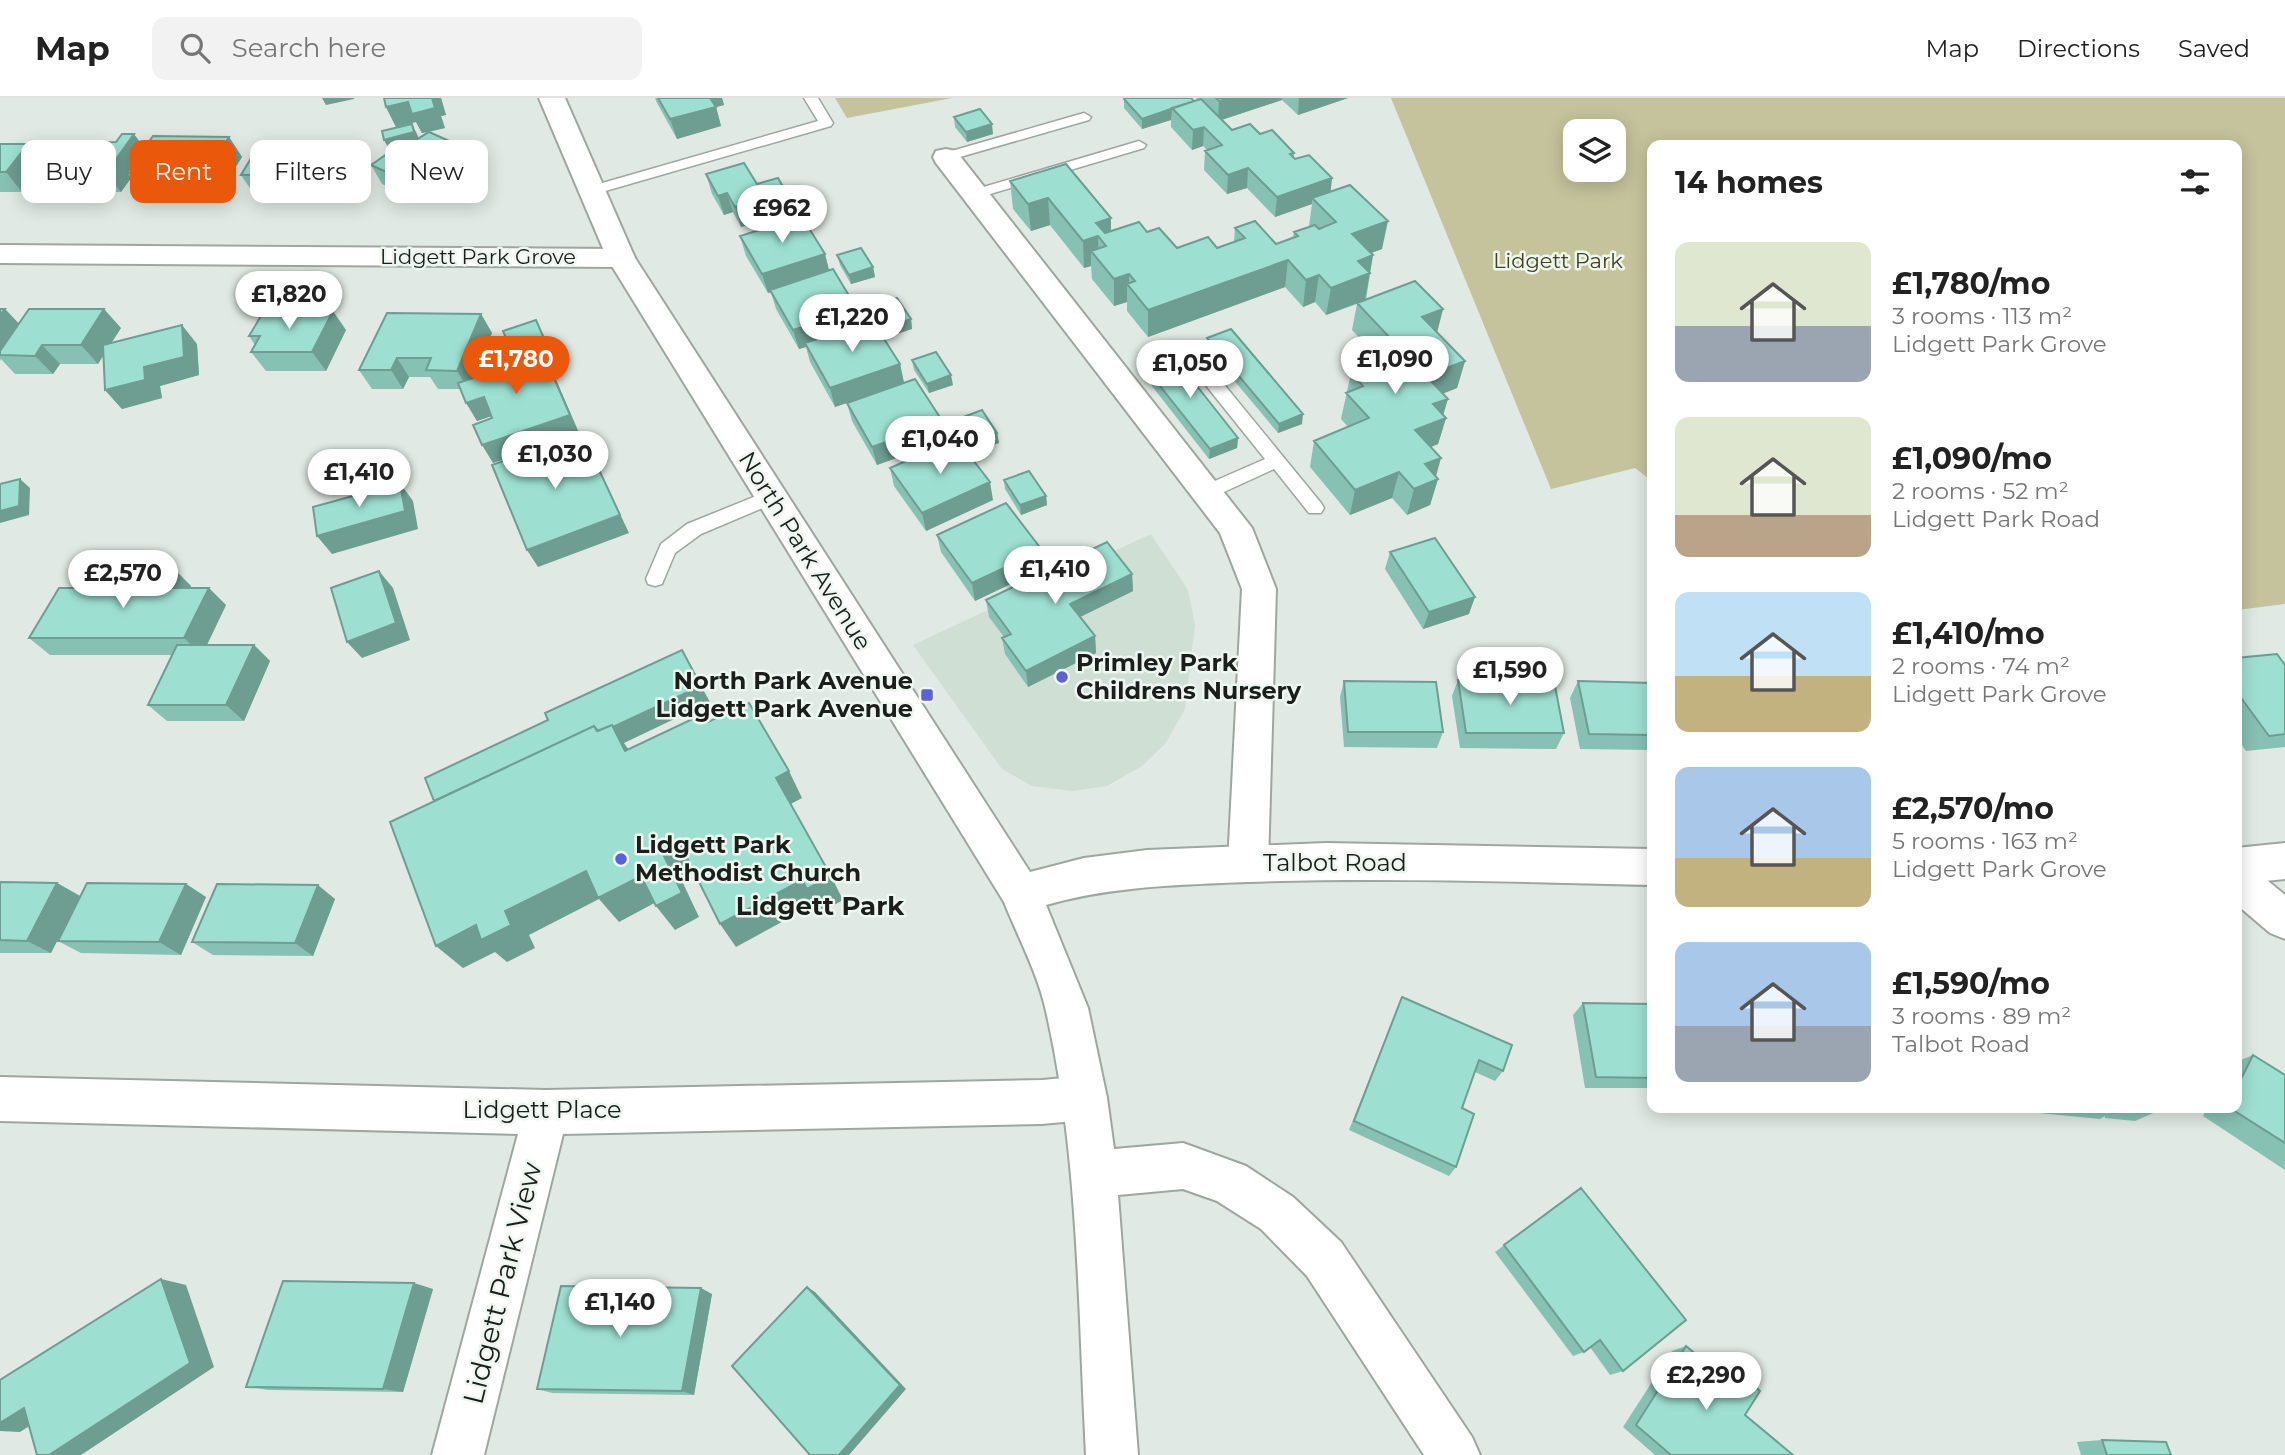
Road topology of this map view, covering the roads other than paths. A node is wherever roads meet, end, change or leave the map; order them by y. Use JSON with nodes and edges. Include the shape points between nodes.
{"nodes":[{"id":1,"x":552,"y":98,"type":"edge"},
{"id":2,"x":811,"y":98,"type":"edge"},
{"id":3,"x":1084,"y":117,"type":"dead end"},
{"id":4,"x":1139,"y":145,"type":"dead end"},
{"id":5,"x":946,"y":157,"type":"joint"},
{"id":6,"x":590,"y":191,"type":"junction"},
{"id":7,"x":975,"y":194,"type":"junction"},
{"id":8,"x":0,"y":254,"type":"edge"},
{"id":9,"x":621,"y":258,"type":"junction"},
{"id":10,"x":1198,"y":364,"type":"dead end"},
{"id":11,"x":1276,"y":461,"type":"junction"},
{"id":12,"x":1207,"y":492,"type":"junction"},
{"id":13,"x":771,"y":497,"type":"junction"},
{"id":14,"x":1315,"y":508,"type":"dead end"},
{"id":15,"x":655,"y":579,"type":"dead end"},
{"id":16,"x":2285,"y":861,"type":"edge"},
{"id":17,"x":1248,"y":864,"type":"junction"},
{"id":18,"x":2242,"y":865,"type":"edge"},
{"id":19,"x":1647,"y":867,"type":"edge"},
{"id":20,"x":2242,"y":884,"type":"edge"},
{"id":21,"x":1021,"y":893,"type":"junction"},
{"id":22,"x":2285,"y":920,"type":"edge"},
{"id":23,"x":1084,"y":1098,"type":"junction"},
{"id":24,"x":0,"y":1100,"type":"edge"},
{"id":25,"x":546,"y":1112,"type":"junction"},
{"id":26,"x":1094,"y":1174,"type":"junction"},
{"id":27,"x":458,"y":1455,"type":"edge"},
{"id":28,"x":1112,"y":1455,"type":"edge"},
{"id":29,"x":1454,"y":1455,"type":"edge"}],
"edges":[{"from":1,"to":6,"type":"street","name":"North Park Avenue"},
{"from":2,"to":6,"type":"lane","via":[[826,123]]},
{"from":3,"to":5,"type":"lane"},
{"from":4,"to":7,"type":"lane"},
{"from":5,"to":7,"type":"street"},
{"from":6,"to":9,"type":"street","name":"North Park Avenue"},
{"from":7,"to":12,"type":"street"},
{"from":8,"to":9,"type":"street","name":"Lidgett Park Grove"},
{"from":9,"to":13,"type":"street","name":"North Park Avenue"},
{"from":10,"to":11,"type":"lane"},
{"from":11,"to":12,"type":"lane"},
{"from":11,"to":14,"type":"lane"},
{"from":12,"to":17,"type":"street","via":[[1235,528],[1259,589]]},
{"from":13,"to":15,"type":"lane","via":[[694,529],[668,549]]},
{"from":13,"to":21,"type":"street","name":"North Park Avenue"},
{"from":16,"to":18,"type":"street"},
{"from":17,"to":19,"type":"street","name":"Talbot Road","via":[[1326,861]]},
{"from":17,"to":21,"type":"street","name":"Talbot Road","via":[[1084,876]]},
{"from":20,"to":22,"type":"street"},
{"from":21,"to":23,"type":"street","name":"North Park Avenue","via":[[1067,1008]]},
{"from":23,"to":25,"type":"street","name":"Lidgett Place"},
{"from":23,"to":26,"type":"street","name":"North Park Avenue"},
{"from":24,"to":25,"type":"street","name":"Lidgett Place"},
{"from":25,"to":27,"type":"street","name":"Lidgett Park View"},
{"from":26,"to":28,"type":"street","name":"North Park Avenue"},
{"from":26,"to":29,"type":"street","via":[[1183,1166],[1230,1182],[1277,1213],[1324,1259]]}]}
